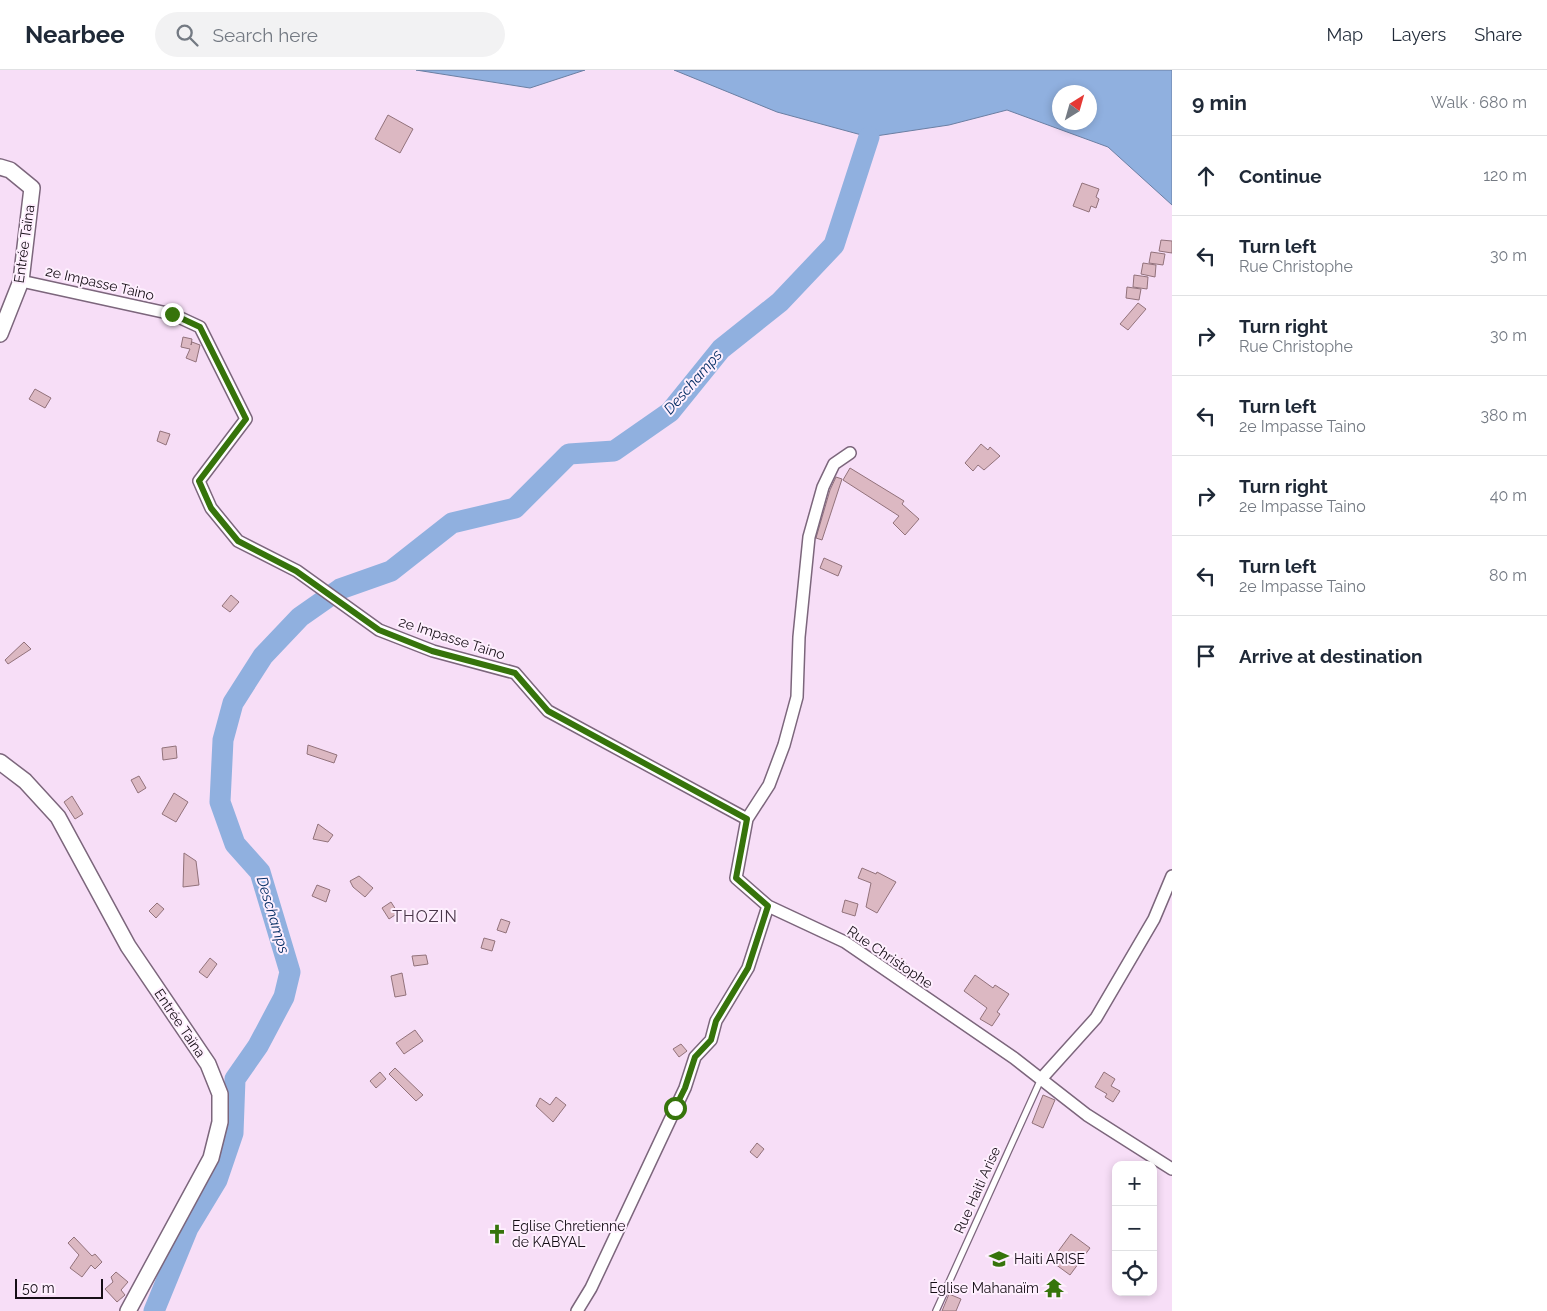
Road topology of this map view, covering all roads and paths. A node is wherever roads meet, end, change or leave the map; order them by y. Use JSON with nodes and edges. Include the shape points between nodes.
{"nodes":[{"id":1,"x":0,"y":167,"type":"edge"},
{"id":2,"x":21,"y":281,"type":"junction"},
{"id":3,"x":0,"y":334,"type":"edge"},
{"id":4,"x":850,"y":454,"type":"dead end"},
{"id":5,"x":0,"y":762,"type":"edge"},
{"id":6,"x":747,"y":819,"type":"junction"},
{"id":7,"x":1172,"y":876,"type":"edge"},
{"id":8,"x":768,"y":906,"type":"junction"},
{"id":9,"x":1041,"y":1079,"type":"junction"},
{"id":10,"x":1172,"y":1170,"type":"edge"},
{"id":11,"x":128,"y":1311,"type":"edge"},
{"id":12,"x":577,"y":1311,"type":"edge"},
{"id":13,"x":936,"y":1311,"type":"edge"}],
"edges":[{"from":1,"to":2,"type":"street","name":"Entrée Taïna","via":[[10,170],[32,188]]},
{"from":2,"to":3,"type":"street","name":"Entrée Taïna"},
{"from":2,"to":6,"type":"street","name":"2e Impasse Taino","via":[[172,314],[200,327],[246,419],[199,481],[211,508],[238,541],[296,571],[379,630],[432,651],[515,673],[548,711]]},
{"from":4,"to":6,"type":"street","name":"Rue Christophe","via":[[834,464],[823,488],[809,537],[798,637],[797,697],[769,785]]},
{"from":5,"to":11,"type":"street","name":"Entrée Taïna","via":[[25,780],[58,817],[128,946],[208,1064],[220,1094],[220,1122],[211,1158]]},
{"from":6,"to":8,"type":"street","name":"Rue Christophe","via":[[736,878]]},
{"from":7,"to":9,"type":"street","via":[[1154,919],[1096,1018]]},
{"from":8,"to":9,"type":"street","name":"Rue Christophe","via":[[845,942]]},
{"from":8,"to":12,"type":"street","via":[[748,968],[716,1021],[711,1040],[695,1057],[685,1088],[591,1288]]},
{"from":9,"to":10,"type":"street","name":"Rue Christophe","via":[[1087,1115]]},
{"from":9,"to":13,"type":"lane","name":"Rue Haiti Arise"}]}
